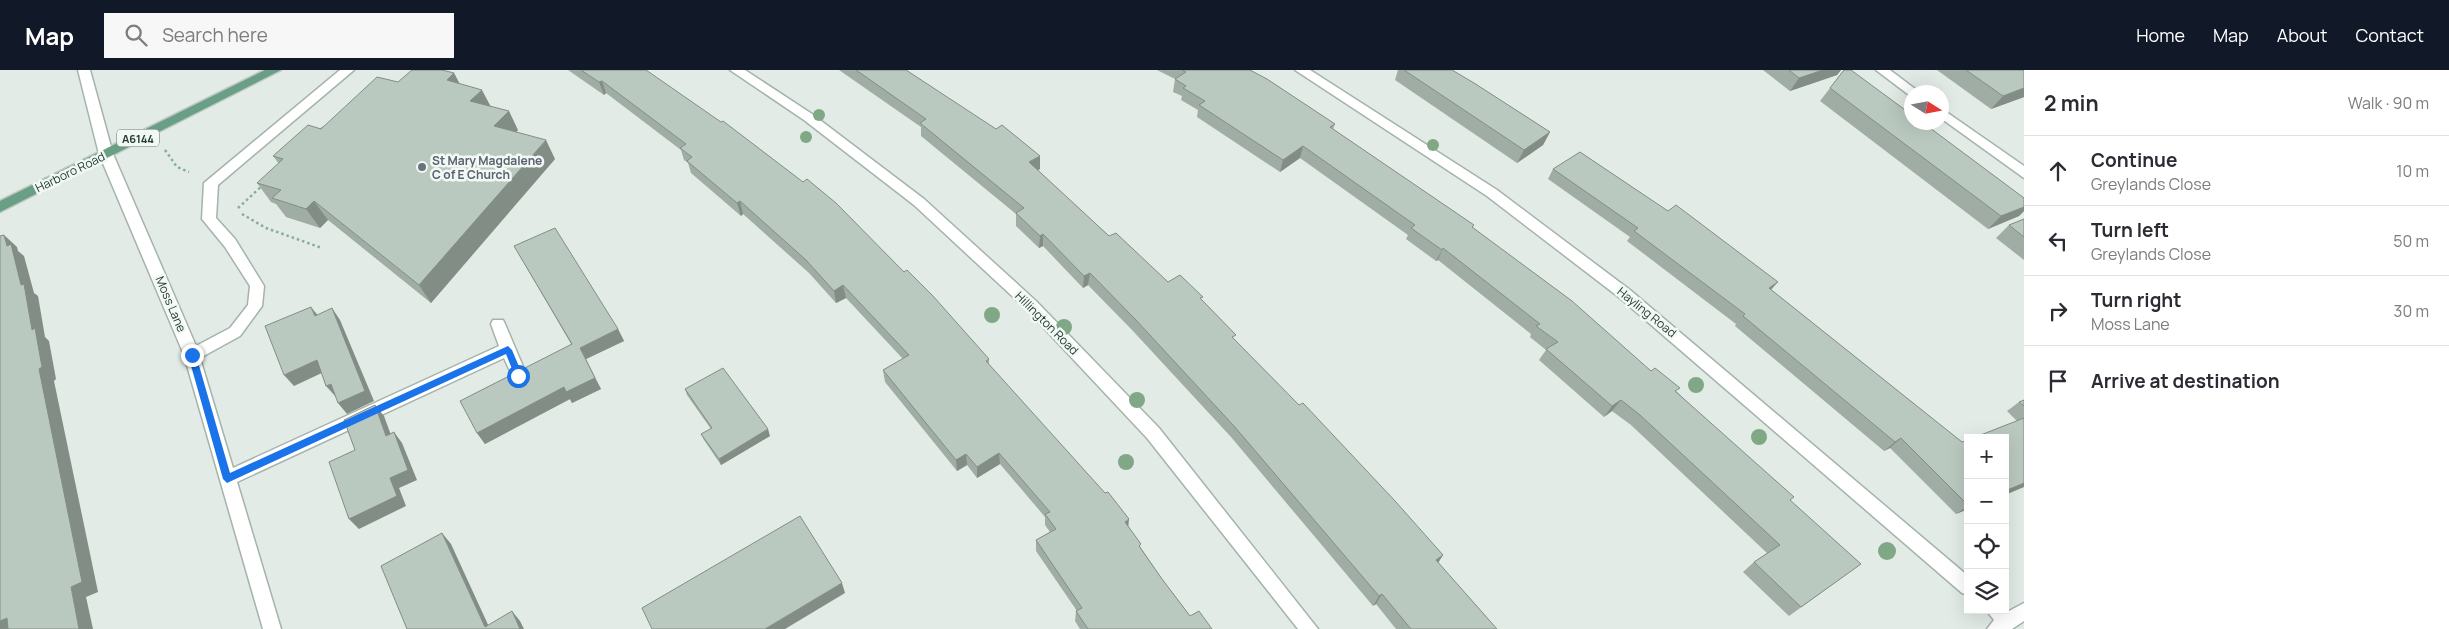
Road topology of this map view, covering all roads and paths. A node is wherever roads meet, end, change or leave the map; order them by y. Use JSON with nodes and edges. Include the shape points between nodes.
{"nodes":[{"id":1,"x":84,"y":70,"type":"edge"},
{"id":2,"x":275,"y":70,"type":"edge"},
{"id":3,"x":348,"y":70,"type":"edge"},
{"id":4,"x":736,"y":70,"type":"edge"},
{"id":5,"x":1300,"y":70,"type":"edge"},
{"id":6,"x":1882,"y":70,"type":"edge"},
{"id":7,"x":1904,"y":86,"type":"edge"},
{"id":8,"x":1949,"y":118,"type":"edge"},
{"id":9,"x":153,"y":131,"type":"junction"},
{"id":10,"x":106,"y":154,"type":"junction"},
{"id":11,"x":2024,"y":173,"type":"edge"},
{"id":12,"x":211,"y":183,"type":"junction"},
{"id":13,"x":264,"y":185,"type":"edge"},
{"id":14,"x":0,"y":207,"type":"edge"},
{"id":15,"x":322,"y":248,"type":"dead end"},
{"id":16,"x":498,"y":324,"type":"dead end"},
{"id":17,"x":508,"y":350,"type":"junction"},
{"id":18,"x":192,"y":355,"type":"junction"},
{"id":19,"x":518,"y":376,"type":"edge"},
{"id":20,"x":227,"y":479,"type":"junction"},
{"id":21,"x":1964,"y":584,"type":"edge"},
{"id":22,"x":2024,"y":611,"type":"edge"},
{"id":23,"x":1999,"y":620,"type":"edge"},
{"id":24,"x":272,"y":629,"type":"edge"},
{"id":25,"x":1309,"y":629,"type":"edge"}],
"edges":[{"from":1,"to":10,"type":"street","name":"Moss Lane"},
{"from":2,"to":9,"type":"main road","name":"Harboro Road","number":"A6144"},
{"from":3,"to":12,"type":"street"},
{"from":4,"to":25,"type":"street","name":"Hillington Road","via":[[808,116],[919,202],[1030,305],[1153,433]]},
{"from":5,"to":21,"type":"street","name":"Hayling Road","via":[[1492,193],[1625,294]]},
{"from":6,"to":7,"type":"street"},
{"from":8,"to":11,"type":"street"},
{"from":9,"to":10,"type":"main road","name":"Harboro Road","number":"A6144"},
{"from":9,"to":12,"type":"path","via":[[177,167]]},
{"from":10,"to":14,"type":"main road","name":"Harboro Road","number":"A6144"},
{"from":10,"to":18,"type":"street","name":"Moss Lane"},
{"from":12,"to":18,"type":"street","via":[[209,218],[230,243],[257,286],[255,306],[235,332]]},
{"from":13,"to":15,"type":"path","via":[[235,210],[266,228]]},
{"from":16,"to":17,"type":"street"},
{"from":17,"to":19,"type":"street"},
{"from":17,"to":20,"type":"street"},
{"from":18,"to":20,"type":"street","name":"Moss Lane"},
{"from":20,"to":24,"type":"street","name":"Moss Lane"},
{"from":22,"to":23,"type":"street"}]}
